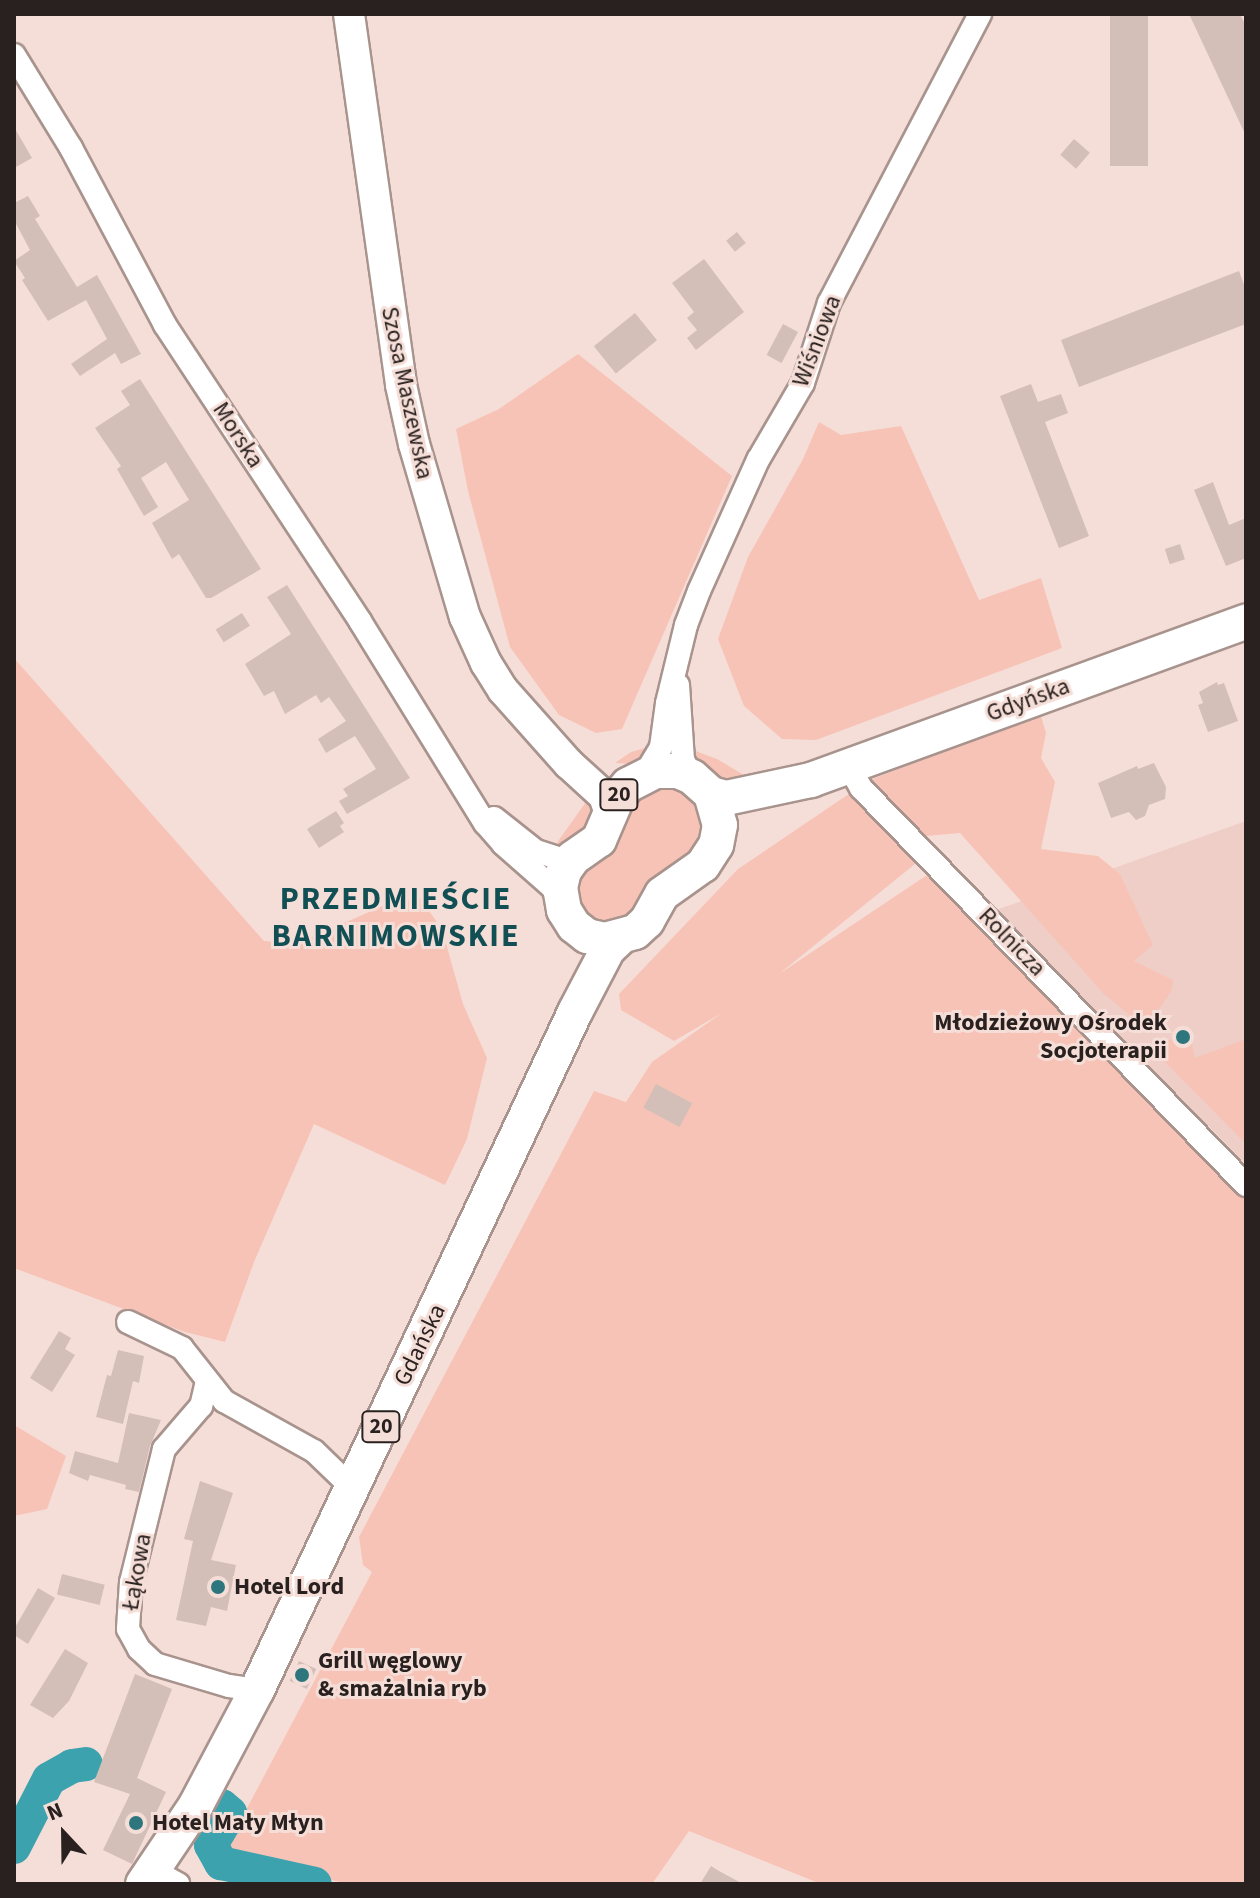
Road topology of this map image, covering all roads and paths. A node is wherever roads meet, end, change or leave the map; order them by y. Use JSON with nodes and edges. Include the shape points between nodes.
{"nodes":[{"id":1,"x":349,"y":14,"type":"edge"},
{"id":2,"x":980,"y":14,"type":"edge"},
{"id":3,"x":14,"y":55,"type":"edge"},
{"id":4,"x":1246,"y":622,"type":"edge"},
{"id":5,"x":676,"y":676,"type":"junction"},
{"id":6,"x":550,"y":740,"type":"junction"},
{"id":7,"x":848,"y":766,"type":"junction"},
{"id":8,"x":641,"y":776,"type":"junction"},
{"id":9,"x":811,"y":780,"type":"junction"},
{"id":10,"x":701,"y":785,"type":"junction"},
{"id":11,"x":477,"y":806,"type":"junction"},
{"id":12,"x":611,"y":816,"type":"junction"},
{"id":13,"x":718,"y":838,"type":"junction"},
{"id":14,"x":573,"y":858,"type":"junction"},
{"id":15,"x":568,"y":914,"type":"junction"},
{"id":16,"x":620,"y":938,"type":"junction"},
{"id":17,"x":575,"y":1012,"type":"junction"},
{"id":18,"x":1246,"y":1185,"type":"edge"},
{"id":19,"x":128,"y":1322,"type":"dead end"},
{"id":20,"x":207,"y":1381,"type":"junction"},
{"id":21,"x":354,"y":1483,"type":"junction"},
{"id":22,"x":257,"y":1690,"type":"junction"},
{"id":23,"x":158,"y":1879,"type":"edge"}],
"edges":[{"from":1,"to":6,"type":"main road","name":"Szosa Maszewska","via":[[386,297],[414,444],[474,639],[503,690]]},
{"from":2,"to":5,"type":"street","name":"Wiśniowa","via":[[829,303],[803,383],[758,460],[691,609]]},
{"from":3,"to":11,"type":"street","name":"Morska","via":[[71,148],[165,325]]},
{"from":4,"to":7,"type":"main road","name":"Gdyńska","number":"20"},
{"from":5,"to":8,"type":"street","name":"Wiśniowa","via":[[661,747]]},
{"from":5,"to":10,"type":"street","name":"Wiśniowa","via":[[683,760]]},
{"from":6,"to":8,"type":"main road","name":"Szosa Maszewska","via":[[615,774]]},
{"from":6,"to":12,"type":"main road","name":"Szosa Maszewska","via":[[604,796]]},
{"from":7,"to":9,"type":"main road","name":"Gdyńska","number":"20"},
{"from":7,"to":18,"type":"street","name":"Rolnicza","via":[[861,788]]},
{"from":8,"to":10,"type":"main road","number":"20","via":[[668,770]]},
{"from":8,"to":12,"type":"main road","number":"20","via":[[617,798]]},
{"from":9,"to":10,"type":"main road","name":"Gdyńska","number":"20","via":[[726,798]]},
{"from":9,"to":13,"type":"main road","name":"Gdyńska","number":"20","via":[[730,824]]},
{"from":10,"to":13,"type":"main road","via":[[719,817]]},
{"from":11,"to":14,"type":"street","name":"Morska","via":[[536,851]]},
{"from":11,"to":15,"type":"street","name":"Morska","via":[[493,834],[552,887]]},
{"from":12,"to":14,"type":"main road","number":"20","via":[[599,840]]},
{"from":13,"to":16,"type":"main road","number":"20","via":[[709,859],[671,884],[647,921]]},
{"from":14,"to":15,"type":"main road","number":"20","via":[[561,879]]},
{"from":15,"to":16,"type":"main road","via":[[596,938]]},
{"from":15,"to":17,"type":"main road","name":"Gdańska","number":"20","via":[[580,952]]},
{"from":16,"to":17,"type":"main road","name":"Gdańska","number":"20","via":[[608,949]]},
{"from":17,"to":21,"type":"main road","name":"Gdańska","number":"20"},
{"from":19,"to":20,"type":"street","via":[[182,1348]]},
{"from":20,"to":21,"type":"street","via":[[224,1401],[314,1451]]},
{"from":20,"to":22,"type":"street","name":"Łąkowa","via":[[201,1406],[164,1449],[131,1582],[128,1629],[155,1664]]},
{"from":21,"to":22,"type":"main road","name":"Gdańska","number":"20"},
{"from":22,"to":23,"type":"main road","name":"Gdańska","number":"20"}]}
